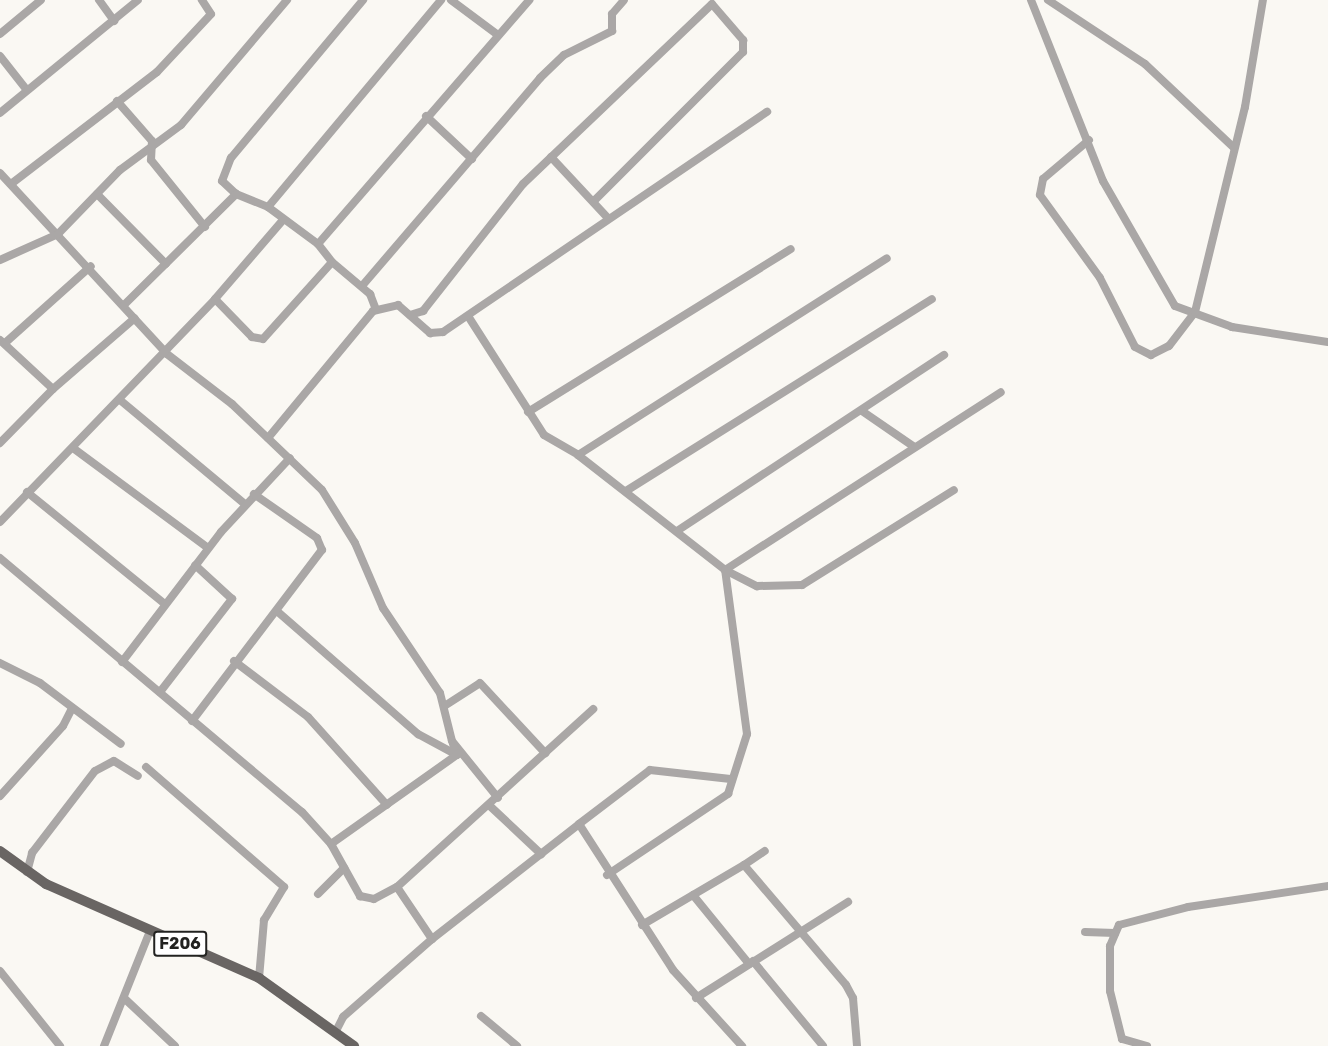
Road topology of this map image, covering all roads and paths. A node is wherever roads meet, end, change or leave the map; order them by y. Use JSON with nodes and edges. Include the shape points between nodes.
{"nodes":[{"id":1,"x":41,"y":0,"type":"edge"},
{"id":2,"x":99,"y":0,"type":"edge"},
{"id":3,"x":138,"y":0,"type":"edge"},
{"id":4,"x":202,"y":0,"type":"edge"},
{"id":5,"x":287,"y":0,"type":"edge"},
{"id":6,"x":363,"y":0,"type":"edge"},
{"id":7,"x":441,"y":0,"type":"edge"},
{"id":8,"x":452,"y":0,"type":"edge"},
{"id":9,"x":529,"y":0,"type":"edge"},
{"id":10,"x":624,"y":0,"type":"edge"},
{"id":11,"x":1031,"y":0,"type":"edge"},
{"id":12,"x":1048,"y":0,"type":"edge"},
{"id":13,"x":1263,"y":0,"type":"edge"},
{"id":14,"x":114,"y":21,"type":"junction"},
{"id":15,"x":0,"y":34,"type":"edge"},
{"id":16,"x":498,"y":35,"type":"junction"},
{"id":17,"x":0,"y":56,"type":"edge"},
{"id":18,"x":27,"y":89,"type":"junction"},
{"id":19,"x":117,"y":101,"type":"junction"},
{"id":20,"x":767,"y":112,"type":"dead end"},
{"id":21,"x":0,"y":113,"type":"edge"},
{"id":22,"x":426,"y":116,"type":"junction"},
{"id":23,"x":1089,"y":140,"type":"junction"},
{"id":24,"x":1234,"y":148,"type":"junction"},
{"id":25,"x":151,"y":151,"type":"junction"},
{"id":26,"x":551,"y":157,"type":"junction"},
{"id":27,"x":472,"y":159,"type":"junction"},
{"id":28,"x":0,"y":173,"type":"edge"},
{"id":29,"x":11,"y":184,"type":"junction"},
{"id":30,"x":97,"y":194,"type":"junction"},
{"id":31,"x":236,"y":194,"type":"junction"},
{"id":32,"x":594,"y":201,"type":"junction"},
{"id":33,"x":268,"y":207,"type":"junction"},
{"id":34,"x":607,"y":217,"type":"junction"},
{"id":35,"x":283,"y":220,"type":"junction"},
{"id":36,"x":205,"y":227,"type":"junction"},
{"id":37,"x":58,"y":234,"type":"junction"},
{"id":38,"x":318,"y":244,"type":"junction"},
{"id":39,"x":791,"y":249,"type":"dead end"},
{"id":40,"x":887,"y":258,"type":"dead end"},
{"id":41,"x":0,"y":260,"type":"edge"},
{"id":42,"x":332,"y":262,"type":"junction"},
{"id":43,"x":166,"y":264,"type":"junction"},
{"id":44,"x":91,"y":266,"type":"junction"},
{"id":45,"x":362,"y":286,"type":"junction"},
{"id":46,"x":215,"y":299,"type":"junction"},
{"id":47,"x":932,"y":299,"type":"dead end"},
{"id":48,"x":124,"y":305,"type":"junction"},
{"id":49,"x":376,"y":310,"type":"junction"},
{"id":50,"x":1195,"y":312,"type":"junction"},
{"id":51,"x":410,"y":315,"type":"junction"},
{"id":52,"x":468,"y":316,"type":"junction"},
{"id":53,"x":135,"y":318,"type":"junction"},
{"id":54,"x":3,"y":341,"type":"edge"},
{"id":55,"x":1328,"y":342,"type":"edge"},
{"id":56,"x":167,"y":354,"type":"junction"},
{"id":57,"x":944,"y":355,"type":"dead end"},
{"id":58,"x":53,"y":389,"type":"junction"},
{"id":59,"x":1001,"y":392,"type":"dead end"},
{"id":60,"x":120,"y":400,"type":"junction"},
{"id":61,"x":862,"y":411,"type":"junction"},
{"id":62,"x":528,"y":412,"type":"junction"},
{"id":63,"x":268,"y":438,"type":"junction"},
{"id":64,"x":0,"y":443,"type":"edge"},
{"id":65,"x":913,"y":446,"type":"junction"},
{"id":66,"x":73,"y":448,"type":"junction"},
{"id":67,"x":578,"y":454,"type":"junction"},
{"id":68,"x":290,"y":458,"type":"junction"},
{"id":69,"x":954,"y":490,"type":"dead end"},
{"id":70,"x":626,"y":491,"type":"junction"},
{"id":71,"x":27,"y":492,"type":"junction"},
{"id":72,"x":254,"y":494,"type":"junction"},
{"id":73,"x":245,"y":504,"type":"junction"},
{"id":74,"x":0,"y":522,"type":"edge"},
{"id":75,"x":677,"y":531,"type":"junction"},
{"id":76,"x":208,"y":548,"type":"junction"},
{"id":77,"x":0,"y":558,"type":"edge"},
{"id":78,"x":195,"y":565,"type":"junction"},
{"id":79,"x":725,"y":570,"type":"junction"},
{"id":80,"x":165,"y":604,"type":"junction"},
{"id":81,"x":278,"y":612,"type":"junction"},
{"id":82,"x":234,"y":661,"type":"junction"},
{"id":83,"x":122,"y":662,"type":"junction"},
{"id":84,"x":0,"y":663,"type":"edge"},
{"id":85,"x":160,"y":692,"type":"junction"},
{"id":86,"x":446,"y":705,"type":"junction"},
{"id":87,"x":72,"y":708,"type":"junction"},
{"id":88,"x":593,"y":709,"type":"dead end"},
{"id":89,"x":192,"y":721,"type":"junction"},
{"id":90,"x":122,"y":744,"type":"dead end"},
{"id":91,"x":459,"y":753,"type":"junction"},
{"id":92,"x":545,"y":753,"type":"junction"},
{"id":93,"x":146,"y":767,"type":"dead end"},
{"id":94,"x":138,"y":776,"type":"dead end"},
{"id":95,"x":730,"y":779,"type":"junction"},
{"id":96,"x":0,"y":796,"type":"edge"},
{"id":97,"x":498,"y":798,"type":"junction"},
{"id":98,"x":387,"y":805,"type":"junction"},
{"id":99,"x":490,"y":807,"type":"junction"},
{"id":100,"x":579,"y":824,"type":"junction"},
{"id":101,"x":331,"y":844,"type":"junction"},
{"id":102,"x":0,"y":851,"type":"edge"},
{"id":103,"x":765,"y":851,"type":"dead end"},
{"id":104,"x":541,"y":854,"type":"junction"},
{"id":105,"x":744,"y":865,"type":"junction"},
{"id":106,"x":344,"y":868,"type":"junction"},
{"id":107,"x":27,"y":872,"type":"junction"},
{"id":108,"x":608,"y":875,"type":"junction"},
{"id":109,"x":1328,"y":886,"type":"edge"},
{"id":110,"x":397,"y":887,"type":"junction"},
{"id":111,"x":318,"y":894,"type":"dead end"},
{"id":112,"x":693,"y":895,"type":"junction"},
{"id":113,"x":848,"y":902,"type":"dead end"},
{"id":114,"x":642,"y":925,"type":"junction"},
{"id":115,"x":803,"y":929,"type":"junction"},
{"id":116,"x":150,"y":931,"type":"junction"},
{"id":117,"x":1085,"y":932,"type":"dead end"},
{"id":118,"x":1115,"y":933,"type":"junction"},
{"id":119,"x":432,"y":939,"type":"junction"},
{"id":120,"x":751,"y":962,"type":"junction"},
{"id":121,"x":0,"y":971,"type":"edge"},
{"id":122,"x":259,"y":978,"type":"junction"},
{"id":123,"x":124,"y":998,"type":"junction"},
{"id":124,"x":696,"y":998,"type":"junction"},
{"id":125,"x":481,"y":1016,"type":"dead end"},
{"id":126,"x":336,"y":1031,"type":"junction"},
{"id":127,"x":60,"y":1046,"type":"edge"},
{"id":128,"x":104,"y":1046,"type":"edge"},
{"id":129,"x":176,"y":1046,"type":"edge"},
{"id":130,"x":354,"y":1046,"type":"edge"},
{"id":131,"x":517,"y":1046,"type":"edge"},
{"id":132,"x":742,"y":1046,"type":"edge"},
{"id":133,"x":823,"y":1046,"type":"edge"},
{"id":134,"x":857,"y":1046,"type":"edge"},
{"id":135,"x":1147,"y":1046,"type":"edge"}],
"edges":[{"from":1,"to":15,"type":"street"},
{"from":2,"to":14,"type":"street"},
{"from":3,"to":14,"type":"street"},
{"from":4,"to":19,"type":"street","via":[[211,14],[158,72]]},
{"from":5,"to":25,"type":"street","via":[[181,125]]},
{"from":6,"to":31,"type":"street","via":[[231,158],[222,181]]},
{"from":7,"to":33,"type":"street"},
{"from":8,"to":16,"type":"street"},
{"from":9,"to":16,"type":"street"},
{"from":10,"to":27,"type":"street","via":[[612,14],[612,31],[560,58]]},
{"from":11,"to":23,"type":"street"},
{"from":12,"to":24,"type":"street","via":[[1145,64]]},
{"from":13,"to":24,"type":"street"},
{"from":14,"to":18,"type":"street"},
{"from":16,"to":22,"type":"street"},
{"from":17,"to":18,"type":"street"},
{"from":18,"to":21,"type":"street"},
{"from":19,"to":25,"type":"street","via":[[152,141]]},
{"from":19,"to":29,"type":"street"},
{"from":20,"to":34,"type":"street"},
{"from":22,"to":27,"type":"street"},
{"from":22,"to":38,"type":"street"},
{"from":23,"to":50,"type":"street","via":[[1135,241],[1175,306]]},
{"from":23,"to":50,"type":"street","via":[[1043,179],[1040,195],[1100,278],[1135,347],[1147,355],[1169,346]]},
{"from":24,"to":50,"type":"street"},
{"from":25,"to":30,"type":"street","via":[[125,165]]},
{"from":25,"to":36,"type":"street","via":[[151,160]]},
{"from":26,"to":32,"type":"street"},
{"from":26,"to":32,"type":"street","via":[[712,4],[743,40],[743,51]]},
{"from":26,"to":51,"type":"street","via":[[504,205],[423,311]]},
{"from":27,"to":45,"type":"street"},
{"from":28,"to":29,"type":"street"},
{"from":29,"to":37,"type":"street"},
{"from":30,"to":37,"type":"street"},
{"from":30,"to":43,"type":"street"},
{"from":31,"to":33,"type":"street"},
{"from":31,"to":36,"type":"street"},
{"from":32,"to":34,"type":"street"},
{"from":33,"to":35,"type":"street"},
{"from":34,"to":52,"type":"street"},
{"from":35,"to":38,"type":"street"},
{"from":35,"to":46,"type":"street"},
{"from":36,"to":43,"type":"street"},
{"from":37,"to":41,"type":"street"},
{"from":37,"to":44,"type":"street"},
{"from":38,"to":42,"type":"street"},
{"from":39,"to":62,"type":"street"},
{"from":40,"to":67,"type":"street"},
{"from":42,"to":45,"type":"street"},
{"from":42,"to":46,"type":"street","via":[[263,339],[252,337]]},
{"from":43,"to":48,"type":"street"},
{"from":44,"to":48,"type":"street"},
{"from":44,"to":54,"type":"street"},
{"from":45,"to":49,"type":"street"},
{"from":46,"to":56,"type":"street"},
{"from":47,"to":70,"type":"street"},
{"from":48,"to":53,"type":"street"},
{"from":49,"to":51,"type":"street","via":[[398,305]]},
{"from":49,"to":63,"type":"street"},
{"from":50,"to":55,"type":"street","via":[[1233,327]]},
{"from":51,"to":52,"type":"street","via":[[436,333]]},
{"from":52,"to":62,"type":"street"},
{"from":53,"to":56,"type":"street"},
{"from":53,"to":58,"type":"street"},
{"from":54,"to":58,"type":"street"},
{"from":56,"to":60,"type":"street"},
{"from":56,"to":63,"type":"street"},
{"from":57,"to":61,"type":"street"},
{"from":58,"to":64,"type":"street"},
{"from":59,"to":65,"type":"street"},
{"from":60,"to":66,"type":"street"},
{"from":60,"to":73,"type":"street"},
{"from":61,"to":65,"type":"street"},
{"from":61,"to":75,"type":"street"},
{"from":62,"to":67,"type":"street","via":[[544,435]]},
{"from":63,"to":68,"type":"street"},
{"from":65,"to":79,"type":"street"},
{"from":66,"to":71,"type":"street"},
{"from":66,"to":76,"type":"street"},
{"from":67,"to":70,"type":"street"},
{"from":68,"to":72,"type":"street"},
{"from":68,"to":86,"type":"street","via":[[322,490],[345,525],[383,608]]},
{"from":69,"to":79,"type":"street","via":[[802,585],[757,586]]},
{"from":70,"to":75,"type":"street"},
{"from":71,"to":74,"type":"street"},
{"from":71,"to":80,"type":"street"},
{"from":72,"to":73,"type":"street"},
{"from":72,"to":81,"type":"street","via":[[323,544]]},
{"from":73,"to":76,"type":"street"},
{"from":75,"to":79,"type":"street"},
{"from":76,"to":78,"type":"street"},
{"from":77,"to":83,"type":"street"},
{"from":78,"to":80,"type":"street"},
{"from":78,"to":85,"type":"street","via":[[232,599]]},
{"from":79,"to":95,"type":"street","via":[[747,734]]},
{"from":80,"to":83,"type":"street"},
{"from":81,"to":82,"type":"street"},
{"from":81,"to":91,"type":"street","via":[[418,734]]},
{"from":82,"to":89,"type":"street"},
{"from":82,"to":98,"type":"street","via":[[308,717]]},
{"from":83,"to":85,"type":"street"},
{"from":84,"to":87,"type":"street","via":[[34,679]]},
{"from":85,"to":89,"type":"street"},
{"from":86,"to":91,"type":"street","via":[[452,741]]},
{"from":86,"to":92,"type":"street","via":[[480,682]]},
{"from":87,"to":90,"type":"street"},
{"from":87,"to":96,"type":"street","via":[[63,726]]},
{"from":88,"to":92,"type":"street"},
{"from":89,"to":101,"type":"street","via":[[302,812]]},
{"from":91,"to":97,"type":"street"},
{"from":91,"to":98,"type":"street"},
{"from":92,"to":97,"type":"street"},
{"from":93,"to":122,"type":"street","via":[[284,887],[264,920]]},
{"from":94,"to":107,"type":"street","via":[[114,762],[95,771],[32,853]]},
{"from":95,"to":100,"type":"street","via":[[650,771]]},
{"from":95,"to":108,"type":"street","via":[[728,794]]},
{"from":97,"to":99,"type":"street"},
{"from":98,"to":101,"type":"street"},
{"from":99,"to":104,"type":"street"},
{"from":99,"to":110,"type":"street"},
{"from":100,"to":104,"type":"street"},
{"from":100,"to":108,"type":"street"},
{"from":101,"to":106,"type":"street"},
{"from":102,"to":107,"type":"main road","number":"F206"},
{"from":103,"to":105,"type":"street"},
{"from":104,"to":119,"type":"street"},
{"from":105,"to":112,"type":"street"},
{"from":105,"to":115,"type":"street"},
{"from":106,"to":110,"type":"street","via":[[364,899]]},
{"from":106,"to":111,"type":"street"},
{"from":107,"to":116,"type":"main road","number":"F206"},
{"from":108,"to":114,"type":"street"},
{"from":109,"to":118,"type":"street","via":[[1134,919],[1119,925]]},
{"from":110,"to":119,"type":"street"},
{"from":112,"to":114,"type":"street"},
{"from":112,"to":120,"type":"street"},
{"from":113,"to":115,"type":"street"},
{"from":114,"to":124,"type":"street"},
{"from":115,"to":120,"type":"street"},
{"from":115,"to":134,"type":"street","via":[[853,998]]},
{"from":116,"to":122,"type":"main road","number":"F206"},
{"from":116,"to":123,"type":"street"},
{"from":117,"to":118,"type":"street"},
{"from":118,"to":135,"type":"street","via":[[1110,991],[1122,1039]]},
{"from":119,"to":126,"type":"street","via":[[343,1017]]},
{"from":120,"to":124,"type":"street"},
{"from":120,"to":133,"type":"street"},
{"from":121,"to":127,"type":"street"},
{"from":122,"to":126,"type":"main road","number":"F206"},
{"from":123,"to":128,"type":"street"},
{"from":123,"to":129,"type":"street"},
{"from":124,"to":132,"type":"street"},
{"from":125,"to":131,"type":"street"},
{"from":126,"to":130,"type":"main road","number":"F206"}]}
